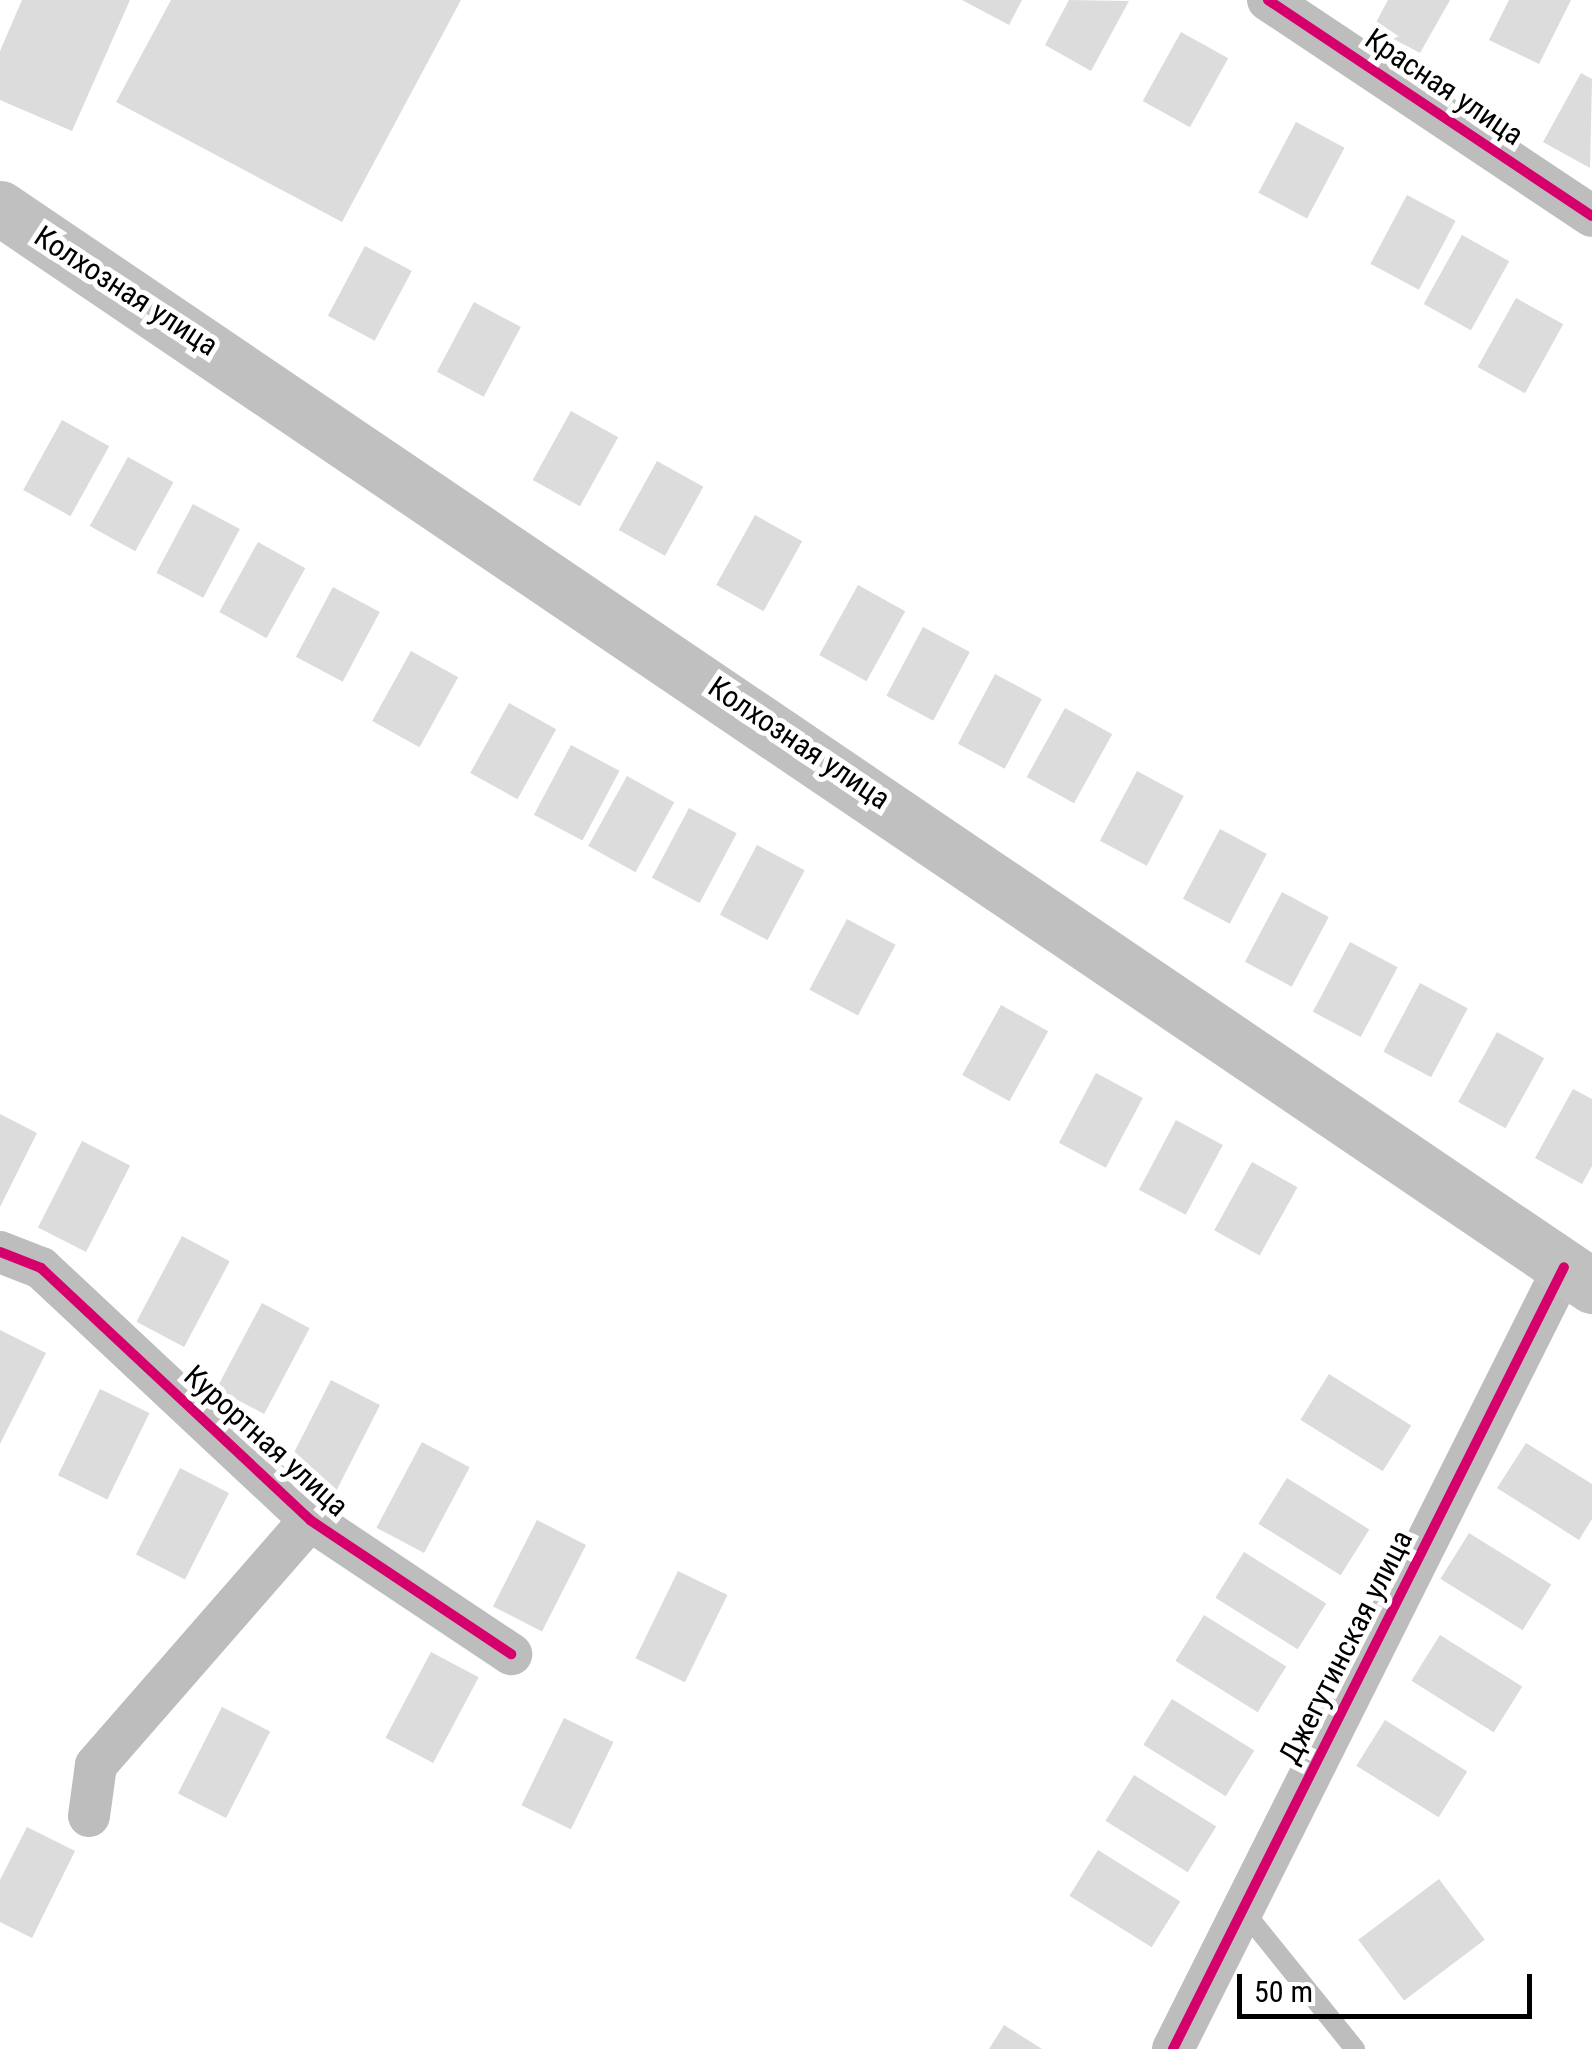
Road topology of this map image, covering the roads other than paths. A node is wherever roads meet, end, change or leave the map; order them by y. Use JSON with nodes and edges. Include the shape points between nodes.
{"nodes":[{"id":1,"x":1268,"y":0,"type":"edge"},
{"id":2,"x":0,"y":208,"type":"edge"},
{"id":3,"x":1592,"y":216,"type":"edge"},
{"id":4,"x":0,"y":1252,"type":"edge"},
{"id":5,"x":1578,"y":1276,"type":"edge"},
{"id":6,"x":310,"y":1520,"type":"junction"},
{"id":7,"x":510,"y":1654,"type":"dead end"},
{"id":8,"x":89,"y":1816,"type":"dead end"},
{"id":9,"x":1242,"y":1908,"type":"junction"},
{"id":10,"x":1173,"y":2049,"type":"edge"},
{"id":11,"x":1355,"y":2049,"type":"edge"}],
"edges":[{"from":1,"to":3,"type":"street","name":"Красная улица"},
{"from":2,"to":5,"type":"main road","name":"Колхозная улица"},
{"from":4,"to":6,"type":"street","name":"Курортная улица","via":[[41,1268]]},
{"from":5,"to":9,"type":"street","name":"Джегутинская улица"},
{"from":6,"to":7,"type":"street","name":"Курортная улица"},
{"from":6,"to":8,"type":"street","name":"Курортная улица","via":[[96,1764]]},
{"from":9,"to":10,"type":"street","name":"Джегутинская улица"},
{"from":9,"to":11,"type":"lane"}]}
